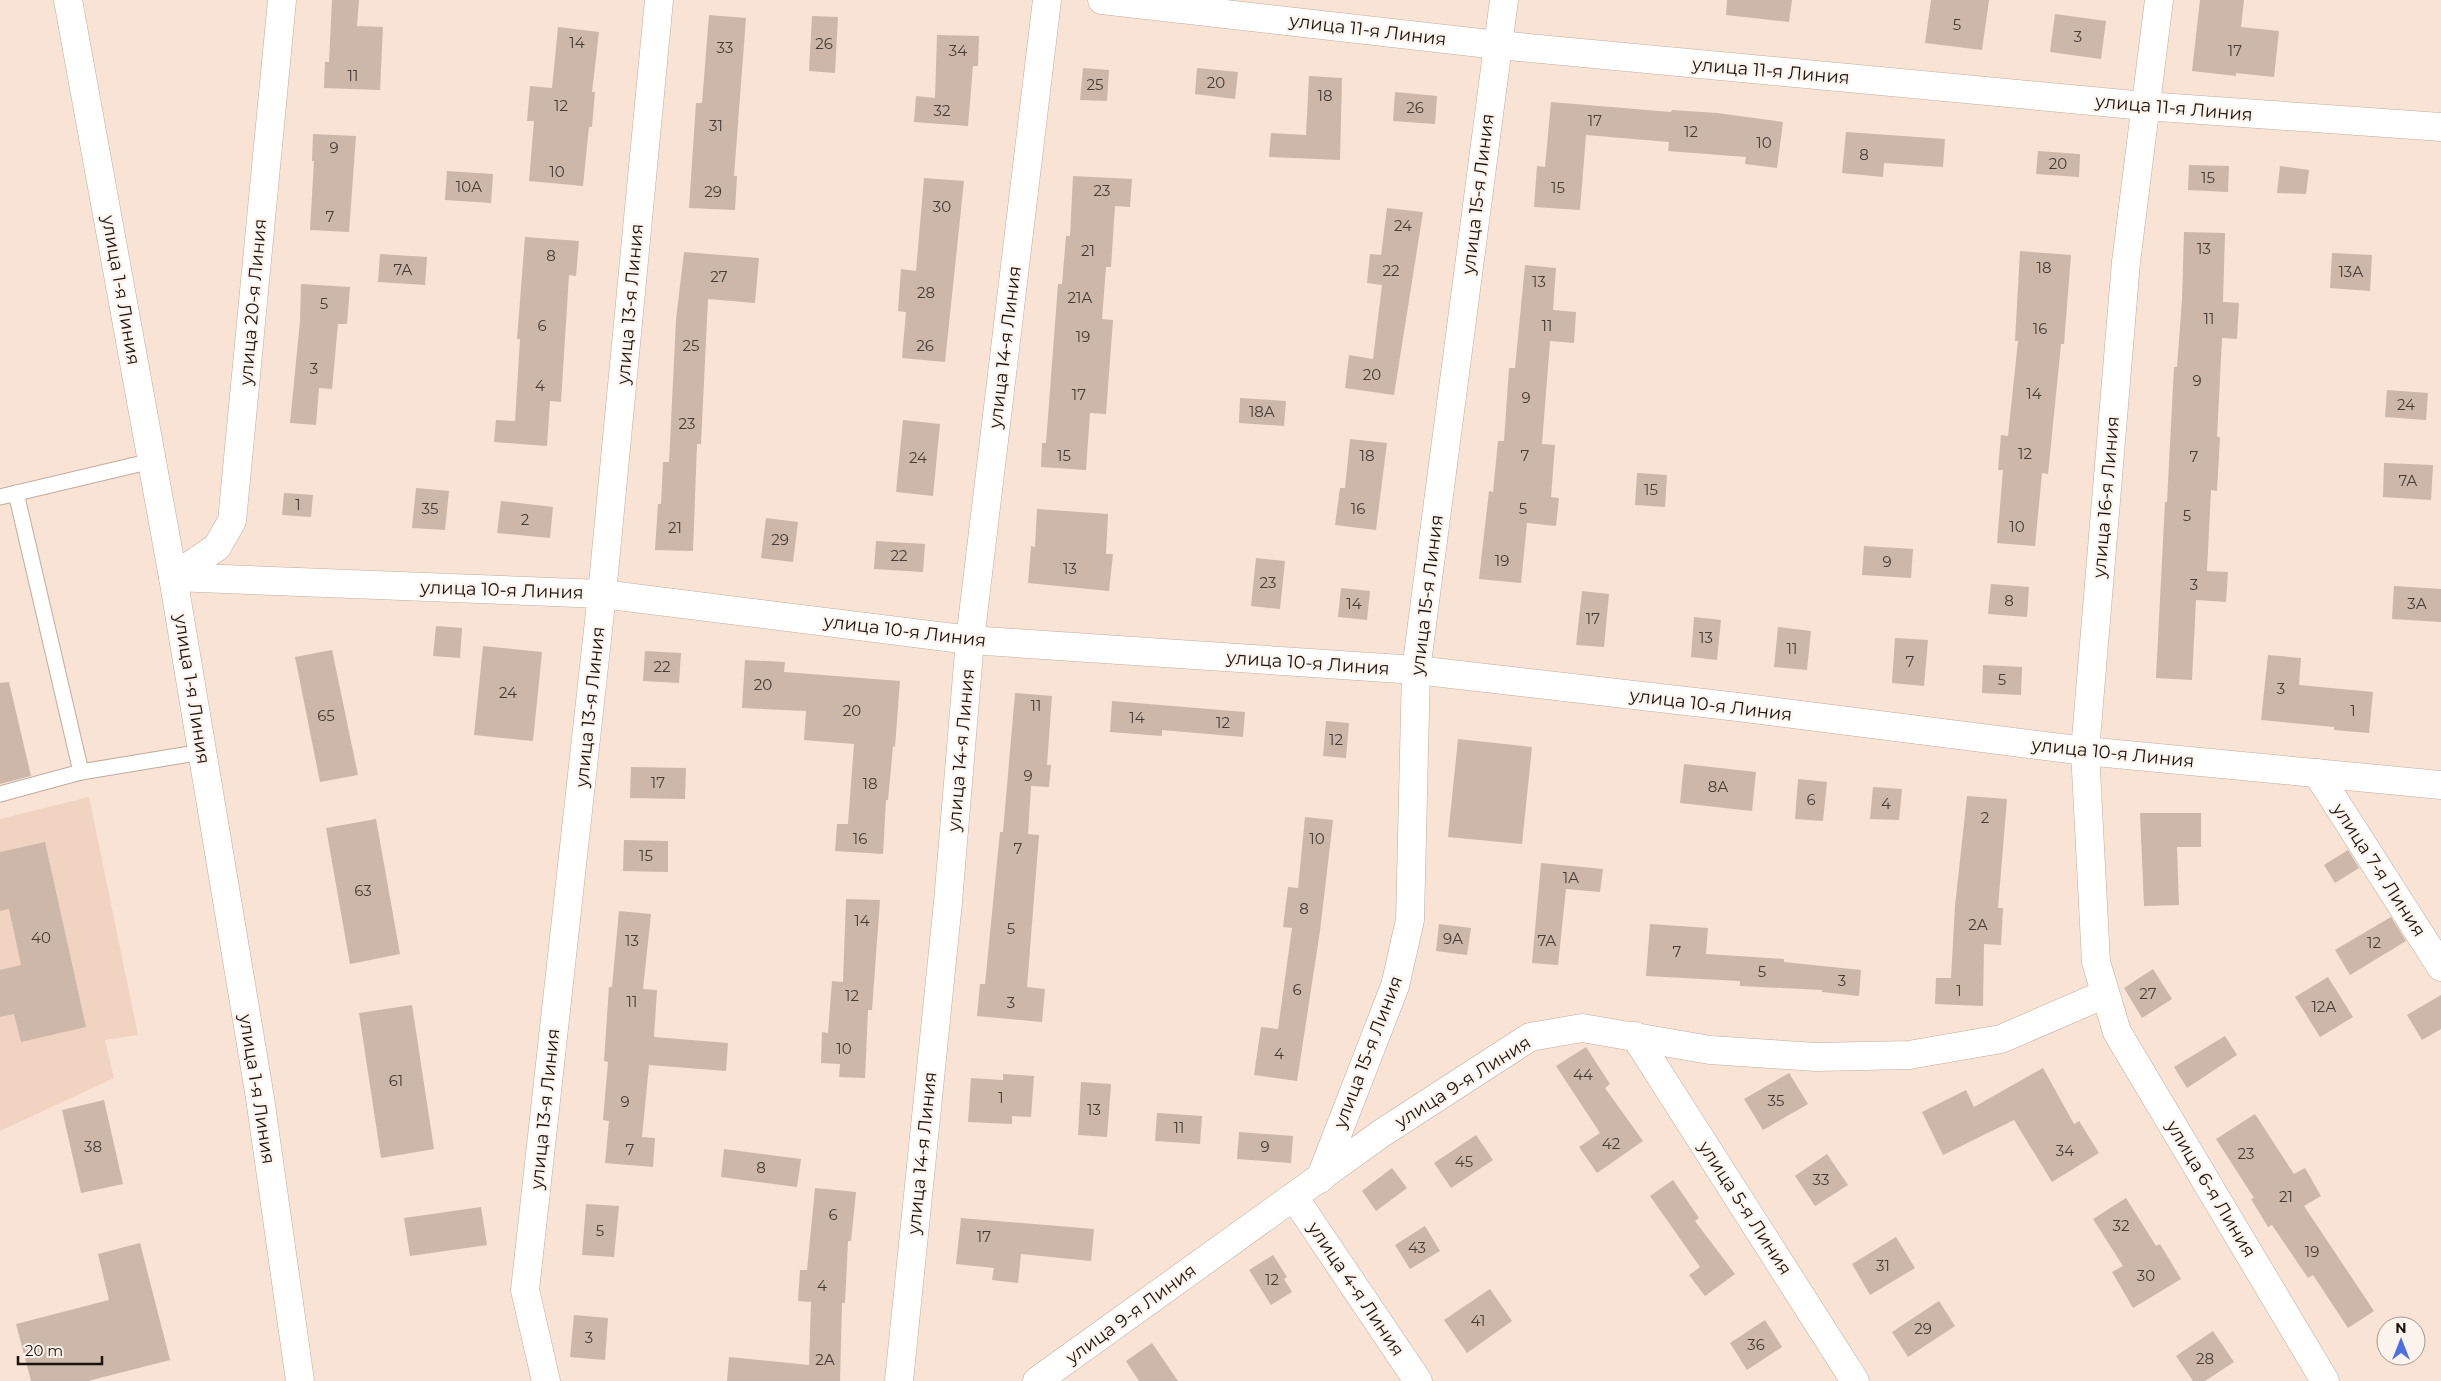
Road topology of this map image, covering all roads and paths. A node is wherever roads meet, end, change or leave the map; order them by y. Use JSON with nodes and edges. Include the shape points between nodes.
{"nodes":[{"id":1,"x":68,"y":0,"type":"edge"},
{"id":2,"x":282,"y":0,"type":"edge"},
{"id":3,"x":659,"y":0,"type":"edge"},
{"id":4,"x":1047,"y":0,"type":"edge"},
{"id":5,"x":1102,"y":0,"type":"edge"},
{"id":6,"x":1504,"y":0,"type":"edge"},
{"id":7,"x":2159,"y":0,"type":"edge"},
{"id":8,"x":1498,"y":45,"type":"junction"},
{"id":9,"x":2145,"y":106,"type":"junction"},
{"id":10,"x":2441,"y":127,"type":"edge"},
{"id":11,"x":152,"y":461,"type":"junction"},
{"id":12,"x":16,"y":493,"type":"junction"},
{"id":13,"x":0,"y":498,"type":"edge"},
{"id":14,"x":173,"y":577,"type":"junction"},
{"id":15,"x":602,"y":594,"type":"junction"},
{"id":16,"x":970,"y":640,"type":"junction"},
{"id":17,"x":1416,"y":670,"type":"junction"},
{"id":18,"x":2084,"y":751,"type":"junction"},
{"id":19,"x":202,"y":752,"type":"junction"},
{"id":20,"x":81,"y":772,"type":"junction"},
{"id":21,"x":2317,"y":773,"type":"junction"},
{"id":22,"x":2441,"y":785,"type":"edge"},
{"id":23,"x":0,"y":794,"type":"edge"},
{"id":24,"x":2441,"y":967,"type":"edge"},
{"id":25,"x":2106,"y":994,"type":"junction"},
{"id":26,"x":1635,"y":1036,"type":"junction"},
{"id":27,"x":1320,"y":1179,"type":"junction"},
{"id":28,"x":1294,"y":1197,"type":"junction"},
{"id":29,"x":300,"y":1381,"type":"edge"},
{"id":30,"x":546,"y":1381,"type":"edge"},
{"id":31,"x":899,"y":1381,"type":"edge"},
{"id":32,"x":1037,"y":1381,"type":"edge"},
{"id":33,"x":1418,"y":1381,"type":"edge"},
{"id":34,"x":1856,"y":1381,"type":"edge"},
{"id":35,"x":2325,"y":1381,"type":"edge"}],
"edges":[{"from":1,"to":11,"type":"street","name":"улица 1-я Линия"},
{"from":2,"to":14,"type":"street","name":"улица 20-я Линия","via":[[232,521],[217,547]]},
{"from":3,"to":15,"type":"street","name":"улица 13-я Линия"},
{"from":4,"to":16,"type":"street","name":"улица 14-я Линия"},
{"from":5,"to":8,"type":"street","name":"улица 11-я Линия"},
{"from":6,"to":8,"type":"street","name":"улица 15-я Линия"},
{"from":7,"to":9,"type":"street","name":"улица 16-я Линия"},
{"from":8,"to":9,"type":"street","name":"улица 11-я Линия"},
{"from":8,"to":17,"type":"street","name":"улица 15-я Линия"},
{"from":9,"to":10,"type":"street","name":"улица 11-я Линия"},
{"from":9,"to":18,"type":"street","name":"улица 16-я Линия","via":[[2126,262]]},
{"from":11,"to":12,"type":"lane"},
{"from":11,"to":14,"type":"street","name":"улица 1-я Линия"},
{"from":12,"to":13,"type":"lane"},
{"from":12,"to":20,"type":"lane"},
{"from":14,"to":15,"type":"street","name":"улица 10-я Линия"},
{"from":14,"to":19,"type":"street","name":"улица 1-я Линия"},
{"from":15,"to":16,"type":"street","name":"улица 10-я Линия"},
{"from":15,"to":30,"type":"street","name":"улица 13-я Линия","via":[[525,1290]]},
{"from":16,"to":17,"type":"street","name":"улица 10-я Линия"},
{"from":16,"to":31,"type":"street","name":"улица 14-я Линия","via":[[948,902]]},
{"from":17,"to":18,"type":"street","name":"улица 10-я Линия"},
{"from":17,"to":27,"type":"street","name":"улица 15-я Линия","via":[[1410,920],[1395,986]]},
{"from":18,"to":21,"type":"street","name":"улица 10-я Линия"},
{"from":18,"to":25,"type":"street","name":"улица 16-я Линия","via":[[2096,962]]},
{"from":19,"to":20,"type":"lane"},
{"from":19,"to":29,"type":"street","name":"улица 1-я Линия","via":[[260,1098]]},
{"from":20,"to":23,"type":"lane"},
{"from":21,"to":22,"type":"street","name":"улица 10-я Линия"},
{"from":21,"to":24,"type":"street","name":"улица 7-я Линия"},
{"from":25,"to":26,"type":"street","name":"улица 9-я Линия","via":[[2001,1039],[1909,1055],[1806,1056],[1710,1050]]},
{"from":25,"to":35,"type":"street","name":"улица 6-я Линия","via":[[2117,1032]]},
{"from":26,"to":27,"type":"street","name":"улица 9-я Линия","via":[[1582,1028],[1530,1037],[1382,1133]]},
{"from":26,"to":34,"type":"street","name":"улица 5-я Линия"},
{"from":27,"to":28,"type":"street","name":"улица 9-я Линия"},
{"from":28,"to":32,"type":"street","name":"улица 9-я Линия"},
{"from":28,"to":33,"type":"street","name":"улица 4-я Линия"}]}
